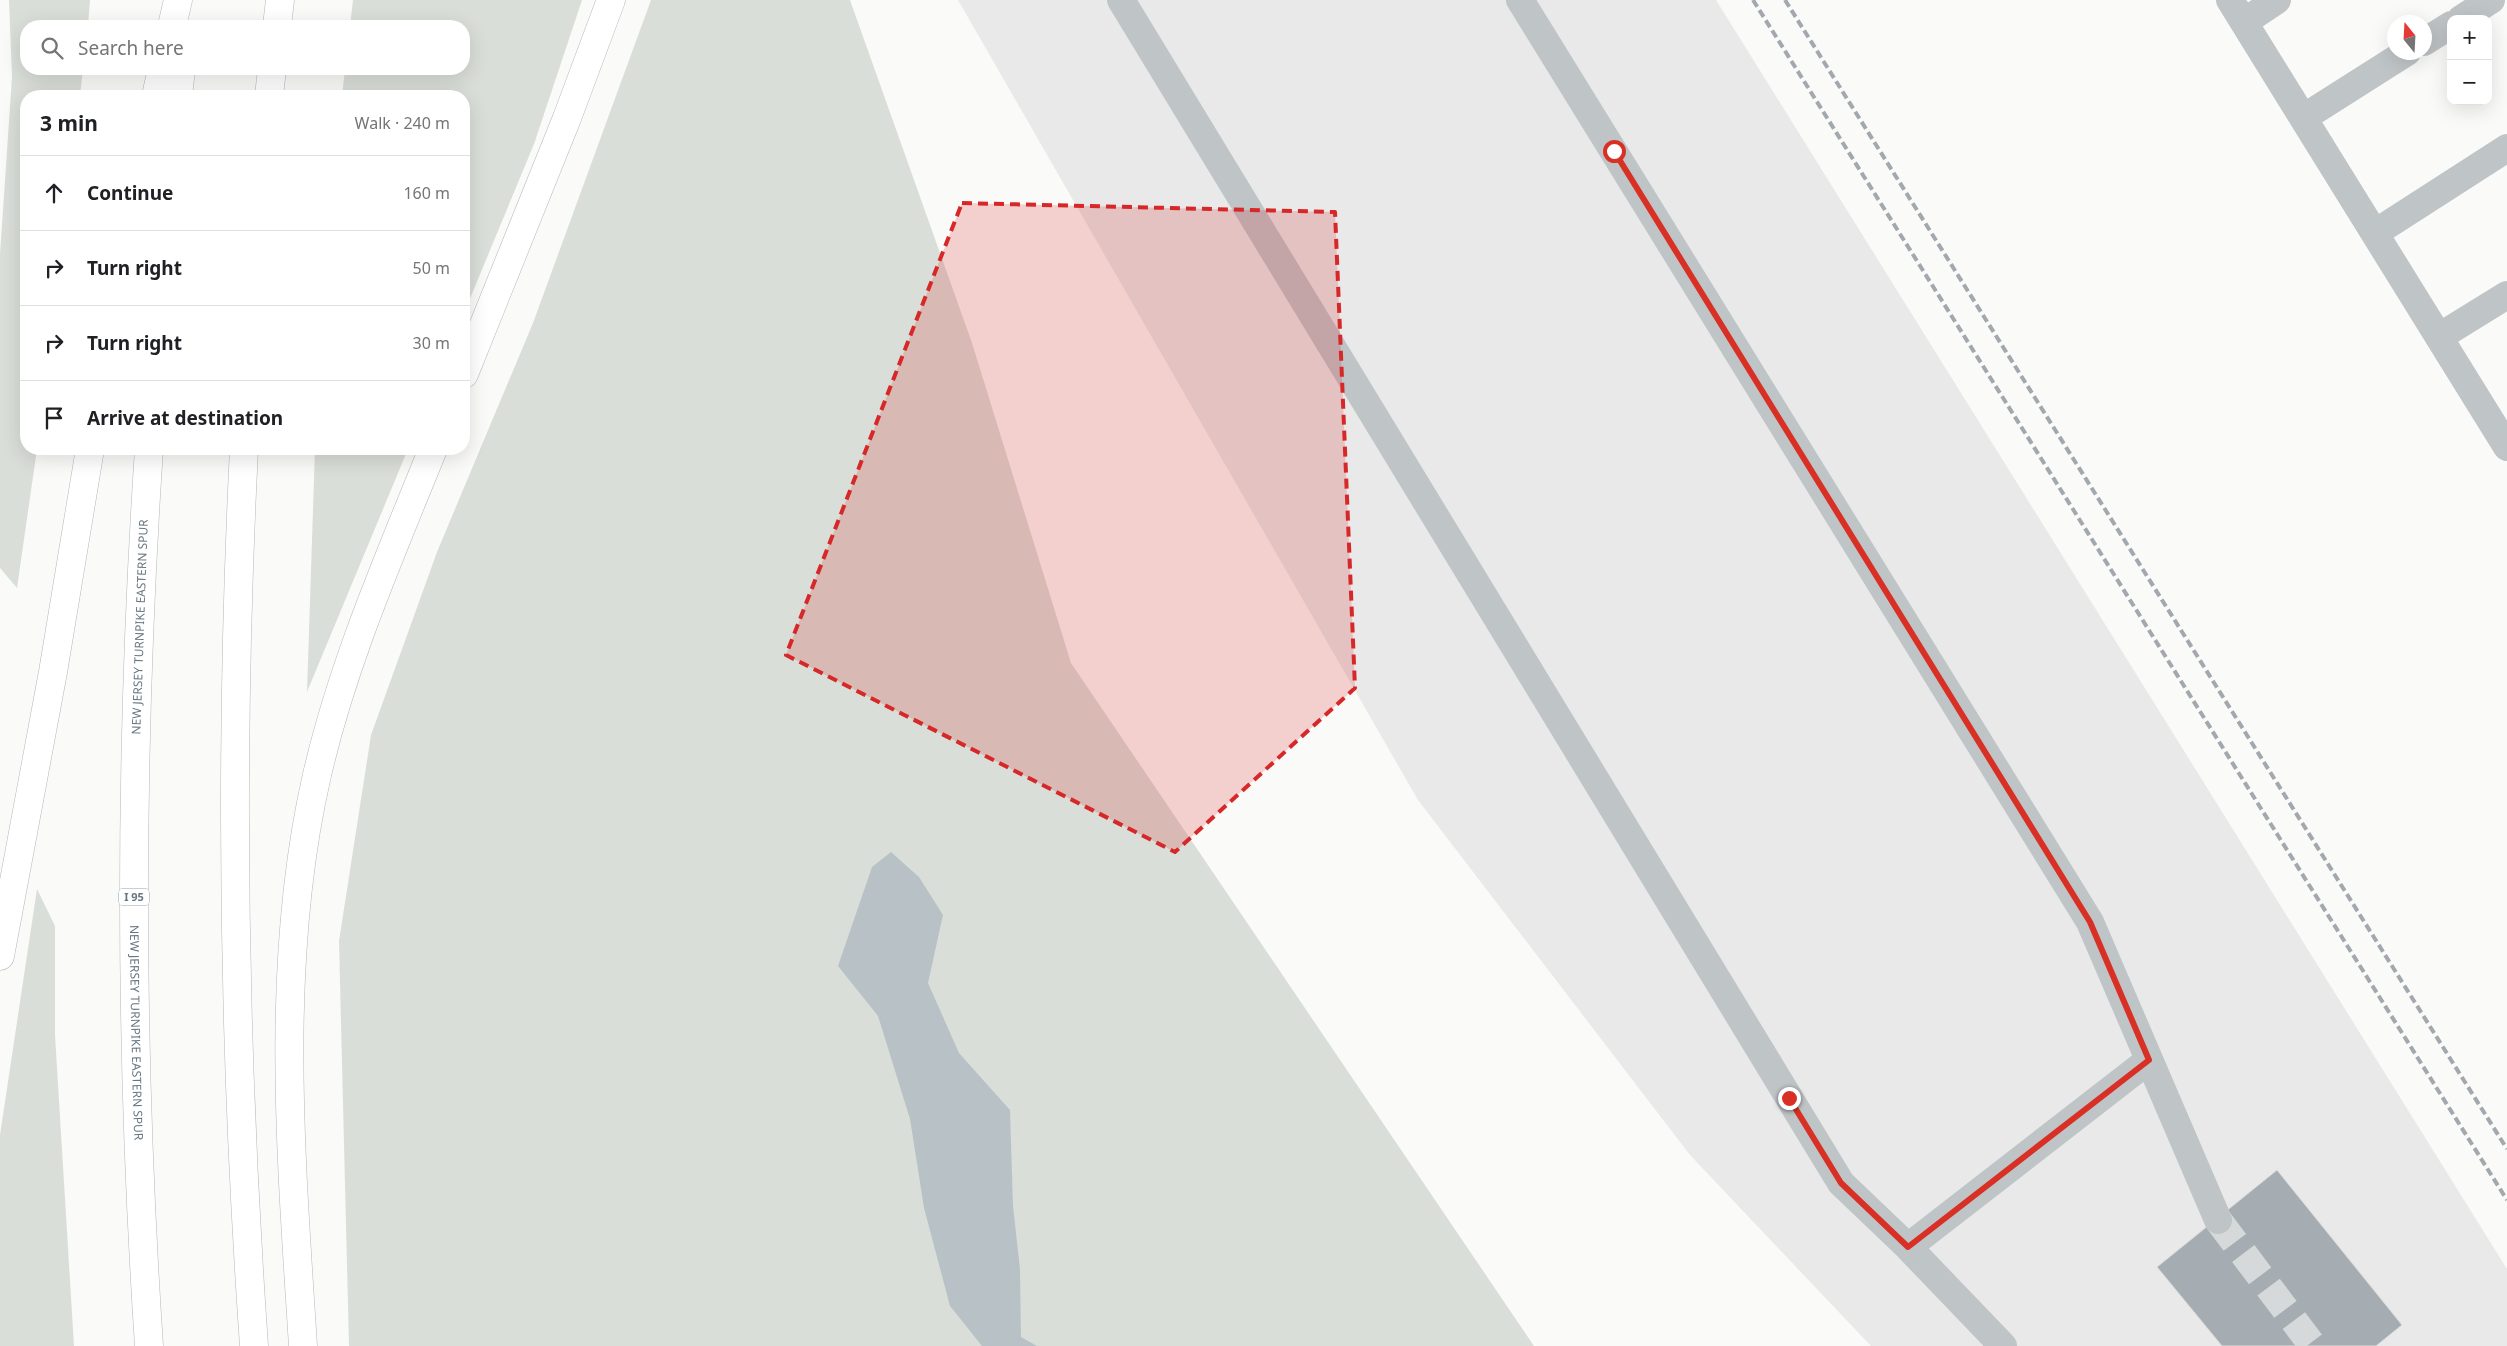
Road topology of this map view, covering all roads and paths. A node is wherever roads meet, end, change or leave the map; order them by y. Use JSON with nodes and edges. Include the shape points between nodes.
{"nodes":[{"id":1,"x":178,"y":0,"type":"edge"},
{"id":2,"x":189,"y":0,"type":"edge"},
{"id":3,"x":280,"y":0,"type":"edge"},
{"id":4,"x":611,"y":0,"type":"edge"},
{"id":5,"x":1121,"y":0,"type":"edge"},
{"id":6,"x":1520,"y":0,"type":"edge"},
{"id":7,"x":2277,"y":0,"type":"edge"},
{"id":8,"x":2491,"y":0,"type":"edge"},
{"id":9,"x":2237,"y":11,"type":"edge"},
{"id":10,"x":2467,"y":15,"type":"edge"},
{"id":11,"x":173,"y":20,"type":"edge"},
{"id":12,"x":187,"y":20,"type":"edge"},
{"id":13,"x":278,"y":20,"type":"edge"},
{"id":14,"x":2447,"y":28,"type":"edge"},
{"id":15,"x":2432,"y":37,"type":"edge"},
{"id":16,"x":2394,"y":60,"type":"edge"},
{"id":17,"x":161,"y":75,"type":"edge"},
{"id":18,"x":180,"y":75,"type":"edge"},
{"id":19,"x":271,"y":75,"type":"edge"},
{"id":20,"x":157,"y":90,"type":"edge"},
{"id":21,"x":179,"y":90,"type":"edge"},
{"id":22,"x":270,"y":90,"type":"edge"},
{"id":23,"x":2303,"y":118,"type":"junction"},
{"id":24,"x":2507,"y":148,"type":"edge"},
{"id":25,"x":2375,"y":233,"type":"junction"},
{"id":26,"x":2507,"y":295,"type":"edge"},
{"id":27,"x":2439,"y":337,"type":"junction"},
{"id":28,"x":470,"y":359,"type":"edge"},
{"id":29,"x":2507,"y":446,"type":"edge"},
{"id":30,"x":89,"y":455,"type":"edge"},
{"id":31,"x":149,"y":455,"type":"edge"},
{"id":32,"x":244,"y":455,"type":"edge"},
{"id":33,"x":431,"y":455,"type":"edge"},
{"id":34,"x":0,"y":956,"type":"edge"},
{"id":35,"x":2149,"y":1060,"type":"junction"},
{"id":36,"x":2218,"y":1220,"type":"tunnel mouth"},
{"id":37,"x":1908,"y":1247,"type":"junction"},
{"id":38,"x":149,"y":1346,"type":"edge"},
{"id":39,"x":254,"y":1346,"type":"edge"},
{"id":40,"x":303,"y":1346,"type":"edge"},
{"id":41,"x":2003,"y":1346,"type":"edge"}],
"edges":[{"from":1,"to":11,"type":"highway"},
{"from":2,"to":12,"type":"highway"},
{"from":3,"to":13,"type":"highway"},
{"from":4,"to":28,"type":"highway"},
{"from":5,"to":37,"type":"lane","via":[[1841,1183]]},
{"from":6,"to":35,"type":"lane","via":[[2090,922]]},
{"from":7,"to":9,"type":"lane"},
{"from":8,"to":10,"type":"lane"},
{"from":9,"to":23,"type":"lane"},
{"from":14,"to":15,"type":"lane"},
{"from":16,"to":23,"type":"lane"},
{"from":17,"to":20,"type":"highway"},
{"from":18,"to":21,"type":"highway"},
{"from":19,"to":22,"type":"highway"},
{"from":23,"to":25,"type":"lane"},
{"from":24,"to":25,"type":"lane"},
{"from":25,"to":27,"type":"lane"},
{"from":26,"to":27,"type":"lane"},
{"from":27,"to":29,"type":"lane"},
{"from":30,"to":34,"type":"highway"},
{"from":31,"to":38,"type":"highway","name":"NEW JERSEY TURNPIKE EASTERN SPUR","number":"I 95","via":[[137,669],[134,891],[137,1104]]},
{"from":32,"to":39,"type":"highway","via":[[238,631],[236,922],[242,1153]]},
{"from":33,"to":40,"type":"highway","via":[[342,683],[316,777],[307,827],[293,939],[289,1050],[290,1126]]},
{"from":35,"to":36,"type":"lane"},
{"from":35,"to":37,"type":"lane"},
{"from":37,"to":41,"type":"lane"}]}
